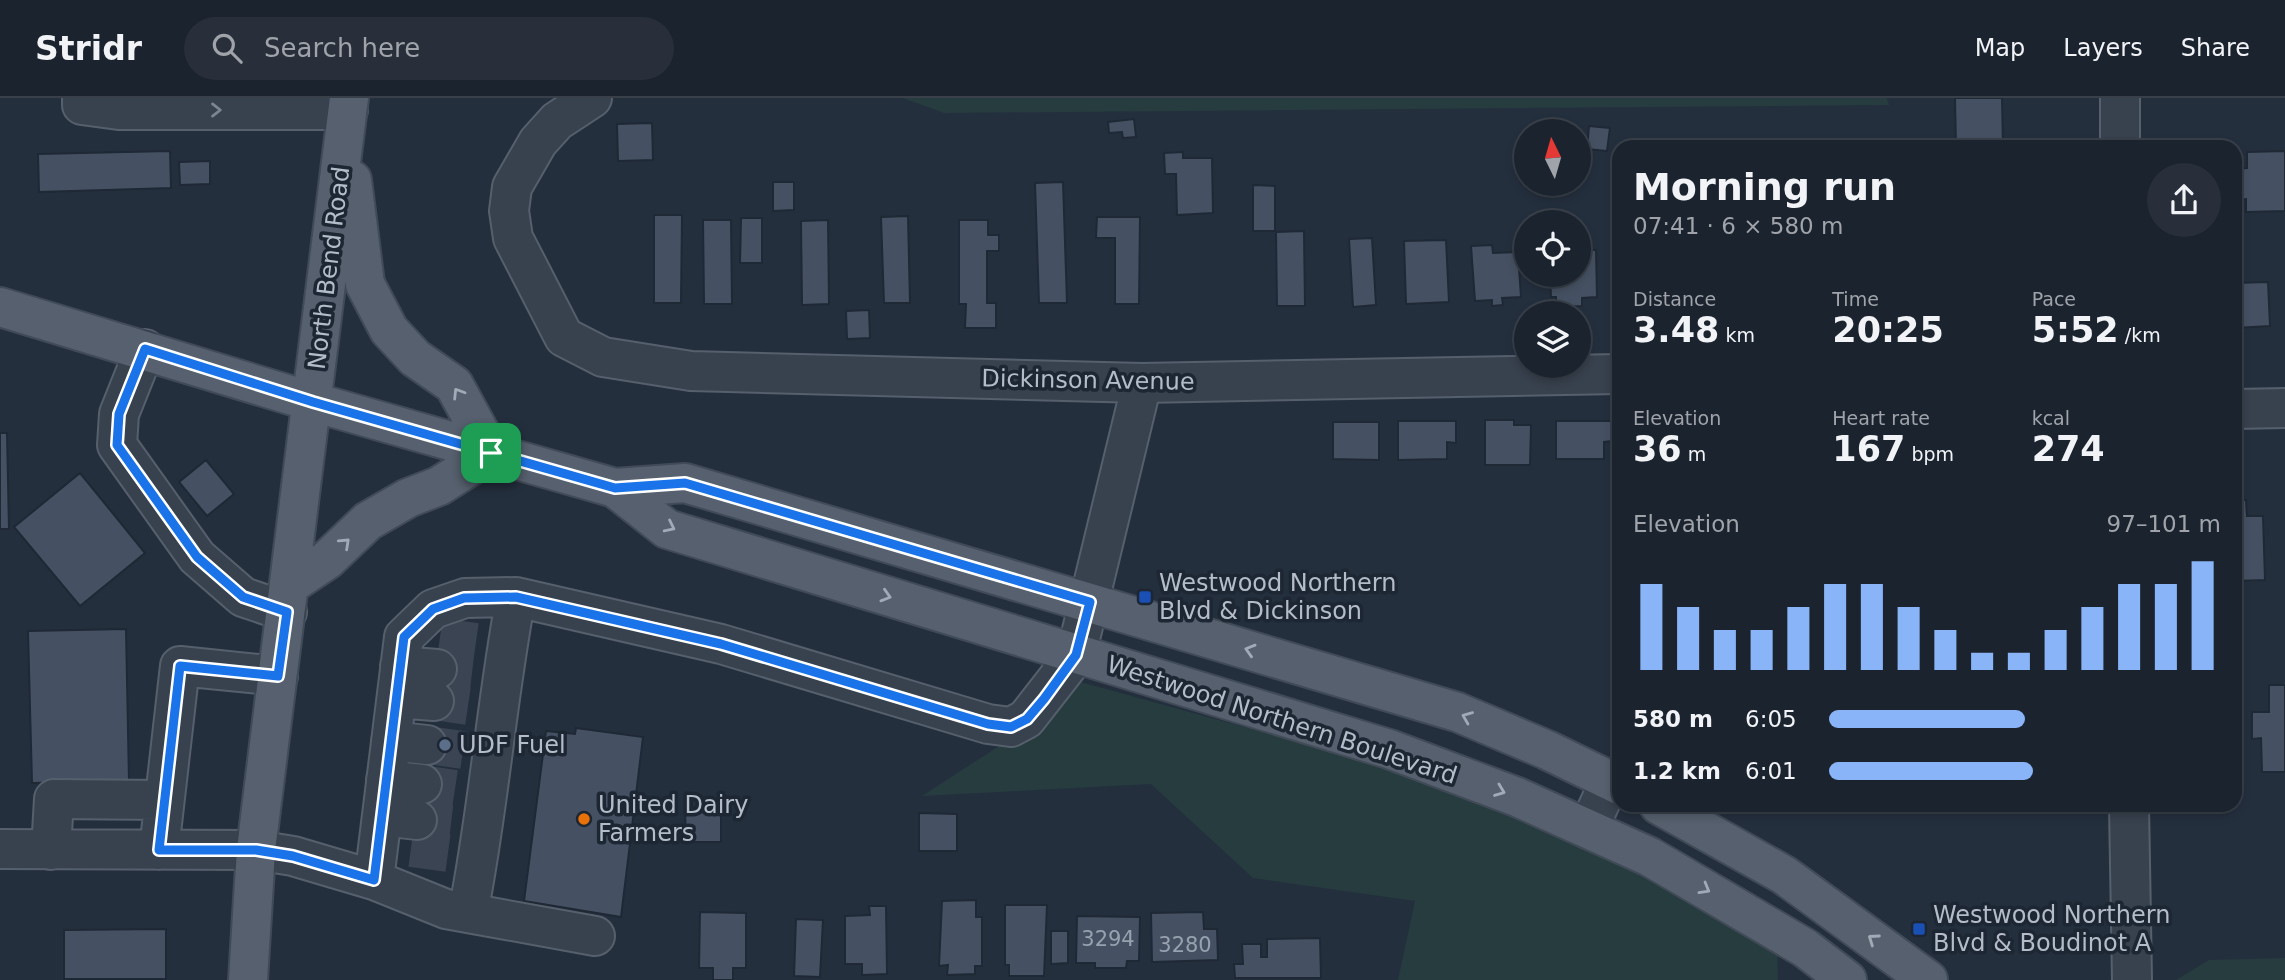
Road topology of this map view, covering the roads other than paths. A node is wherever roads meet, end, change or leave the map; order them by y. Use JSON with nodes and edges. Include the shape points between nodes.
{"nodes":[{"id":1,"x":82,"y":98,"type":"edge"},
{"id":2,"x":592,"y":98,"type":"edge"},
{"id":3,"x":2120,"y":98,"type":"edge"},
{"id":4,"x":347,"y":114,"type":"edge"},
{"id":5,"x":2120,"y":140,"type":"edge"},
{"id":6,"x":0,"y":307,"type":"edge"},
{"id":7,"x":145,"y":349,"type":"junction"},
{"id":8,"x":1612,"y":374,"type":"edge"},
{"id":9,"x":1142,"y":383,"type":"junction"},
{"id":10,"x":313,"y":402,"type":"junction"},
{"id":11,"x":2285,"y":408,"type":"edge"},
{"id":12,"x":2242,"y":409,"type":"edge"},
{"id":13,"x":491,"y":453,"type":"junction"},
{"id":14,"x":615,"y":488,"type":"junction"},
{"id":15,"x":516,"y":597,"type":"junction"},
{"id":16,"x":289,"y":598,"type":"junction"},
{"id":17,"x":1090,"y":602,"type":"junction"},
{"id":18,"x":1076,"y":655,"type":"junction"},
{"id":19,"x":453,"y":672,"type":"junction"},
{"id":20,"x":278,"y":676,"type":"junction"},
{"id":21,"x":444,"y":748,"type":"junction"},
{"id":22,"x":1612,"y":782,"type":"edge"},
{"id":23,"x":1612,"y":787,"type":"edge"},
{"id":24,"x":164,"y":800,"type":"junction"},
{"id":25,"x":1672,"y":812,"type":"edge"},
{"id":26,"x":2129,"y":812,"type":"edge"},
{"id":27,"x":429,"y":825,"type":"junction"},
{"id":28,"x":1588,"y":830,"type":"junction"},
{"id":29,"x":0,"y":849,"type":"edge"},
{"id":30,"x":51,"y":850,"type":"junction"},
{"id":31,"x":159,"y":850,"type":"junction"},
{"id":32,"x":256,"y":850,"type":"junction"},
{"id":33,"x":468,"y":913,"type":"junction"},
{"id":34,"x":595,"y":936,"type":"dead end"},
{"id":35,"x":248,"y":980,"type":"edge"},
{"id":36,"x":1847,"y":980,"type":"edge"},
{"id":37,"x":1928,"y":980,"type":"edge"},
{"id":38,"x":2132,"y":980,"type":"edge"}],
"edges":[{"from":1,"to":4,"type":"street","one_way":true,"via":[[82,105],[119,110]]},
{"from":2,"to":9,"type":"street","name":"Dickinson Avenue","via":[[557,121],[538,142],[512,187],[509,211],[513,238],[564,337],[603,357],[691,371]]},
{"from":3,"to":5,"type":"street"},
{"from":4,"to":10,"type":"main road","name":"North Bend Road"},
{"from":13,"to":4,"type":"main road","one_way":true,"via":[[454,385],[415,358],[389,330],[365,284]]},
{"from":6,"to":7,"type":"main road","name":"Westwood Northern Boulevard"},
{"from":7,"to":10,"type":"main road","name":"Westwood Northern Boulevard"},
{"from":7,"to":16,"type":"street","via":[[119,414],[117,445],[197,557],[243,597]]},
{"from":8,"to":9,"type":"street","name":"Dickinson Avenue"},
{"from":9,"to":17,"type":"street"},
{"from":10,"to":13,"type":"main road","name":"Westwood Northern Boulevard"},
{"from":10,"to":16,"type":"main road","name":"North Bend Road"},
{"from":11,"to":12,"type":"street"},
{"from":13,"to":14,"type":"main road","name":"Westwood Northern Boulevard"},
{"from":16,"to":13,"type":"main road","one_way":true,"via":[[368,522]]},
{"from":14,"to":17,"type":"main road","name":"Westwood Northern Boulevard","via":[[685,483]]},
{"from":14,"to":18,"type":"main road","name":"Westwood Northern Boulevard","one_way":true,"via":[[667,528]]},
{"from":15,"to":18,"type":"street","via":[[721,644],[1011,727],[1027,719]]},
{"from":15,"to":19,"type":"street"},
{"from":15,"to":19,"type":"street","via":[[464,598],[433,609]]},
{"from":16,"to":20,"type":"main road","name":"North Bend Road"},
{"from":17,"to":18,"type":"street"},
{"from":22,"to":17,"type":"main road","name":"Westwood Northern Boulevard","one_way":true,"via":[[1457,712]]},
{"from":18,"to":28,"type":"main road","name":"Westwood Northern Boulevard","one_way":true,"via":[[1389,749],[1517,797]]},
{"from":19,"to":21,"type":"street"},
{"from":19,"to":21,"type":"street"},
{"from":20,"to":24,"type":"street","via":[[180,666]]},
{"from":20,"to":32,"type":"main road","name":"North Bend Road"},
{"from":21,"to":27,"type":"street"},
{"from":21,"to":27,"type":"street"},
{"from":23,"to":28,"type":"street"},
{"from":24,"to":30,"type":"street","via":[[54,799]]},
{"from":24,"to":31,"type":"street"},
{"from":37,"to":25,"type":"main road","one_way":true,"via":[[1784,875]]},
{"from":26,"to":38,"type":"street"},
{"from":27,"to":32,"type":"street","via":[[293,856]]},
{"from":27,"to":33,"type":"street"},
{"from":27,"to":33,"type":"street","via":[[446,909]]},
{"from":28,"to":36,"type":"main road","name":"Westwood Northern Boulevard","one_way":true,"via":[[1650,857],[1805,948]]},
{"from":29,"to":30,"type":"street"},
{"from":30,"to":31,"type":"street"},
{"from":31,"to":32,"type":"street"},
{"from":32,"to":35,"type":"main road","name":"North Bend Road"},
{"from":33,"to":34,"type":"street"}]}
